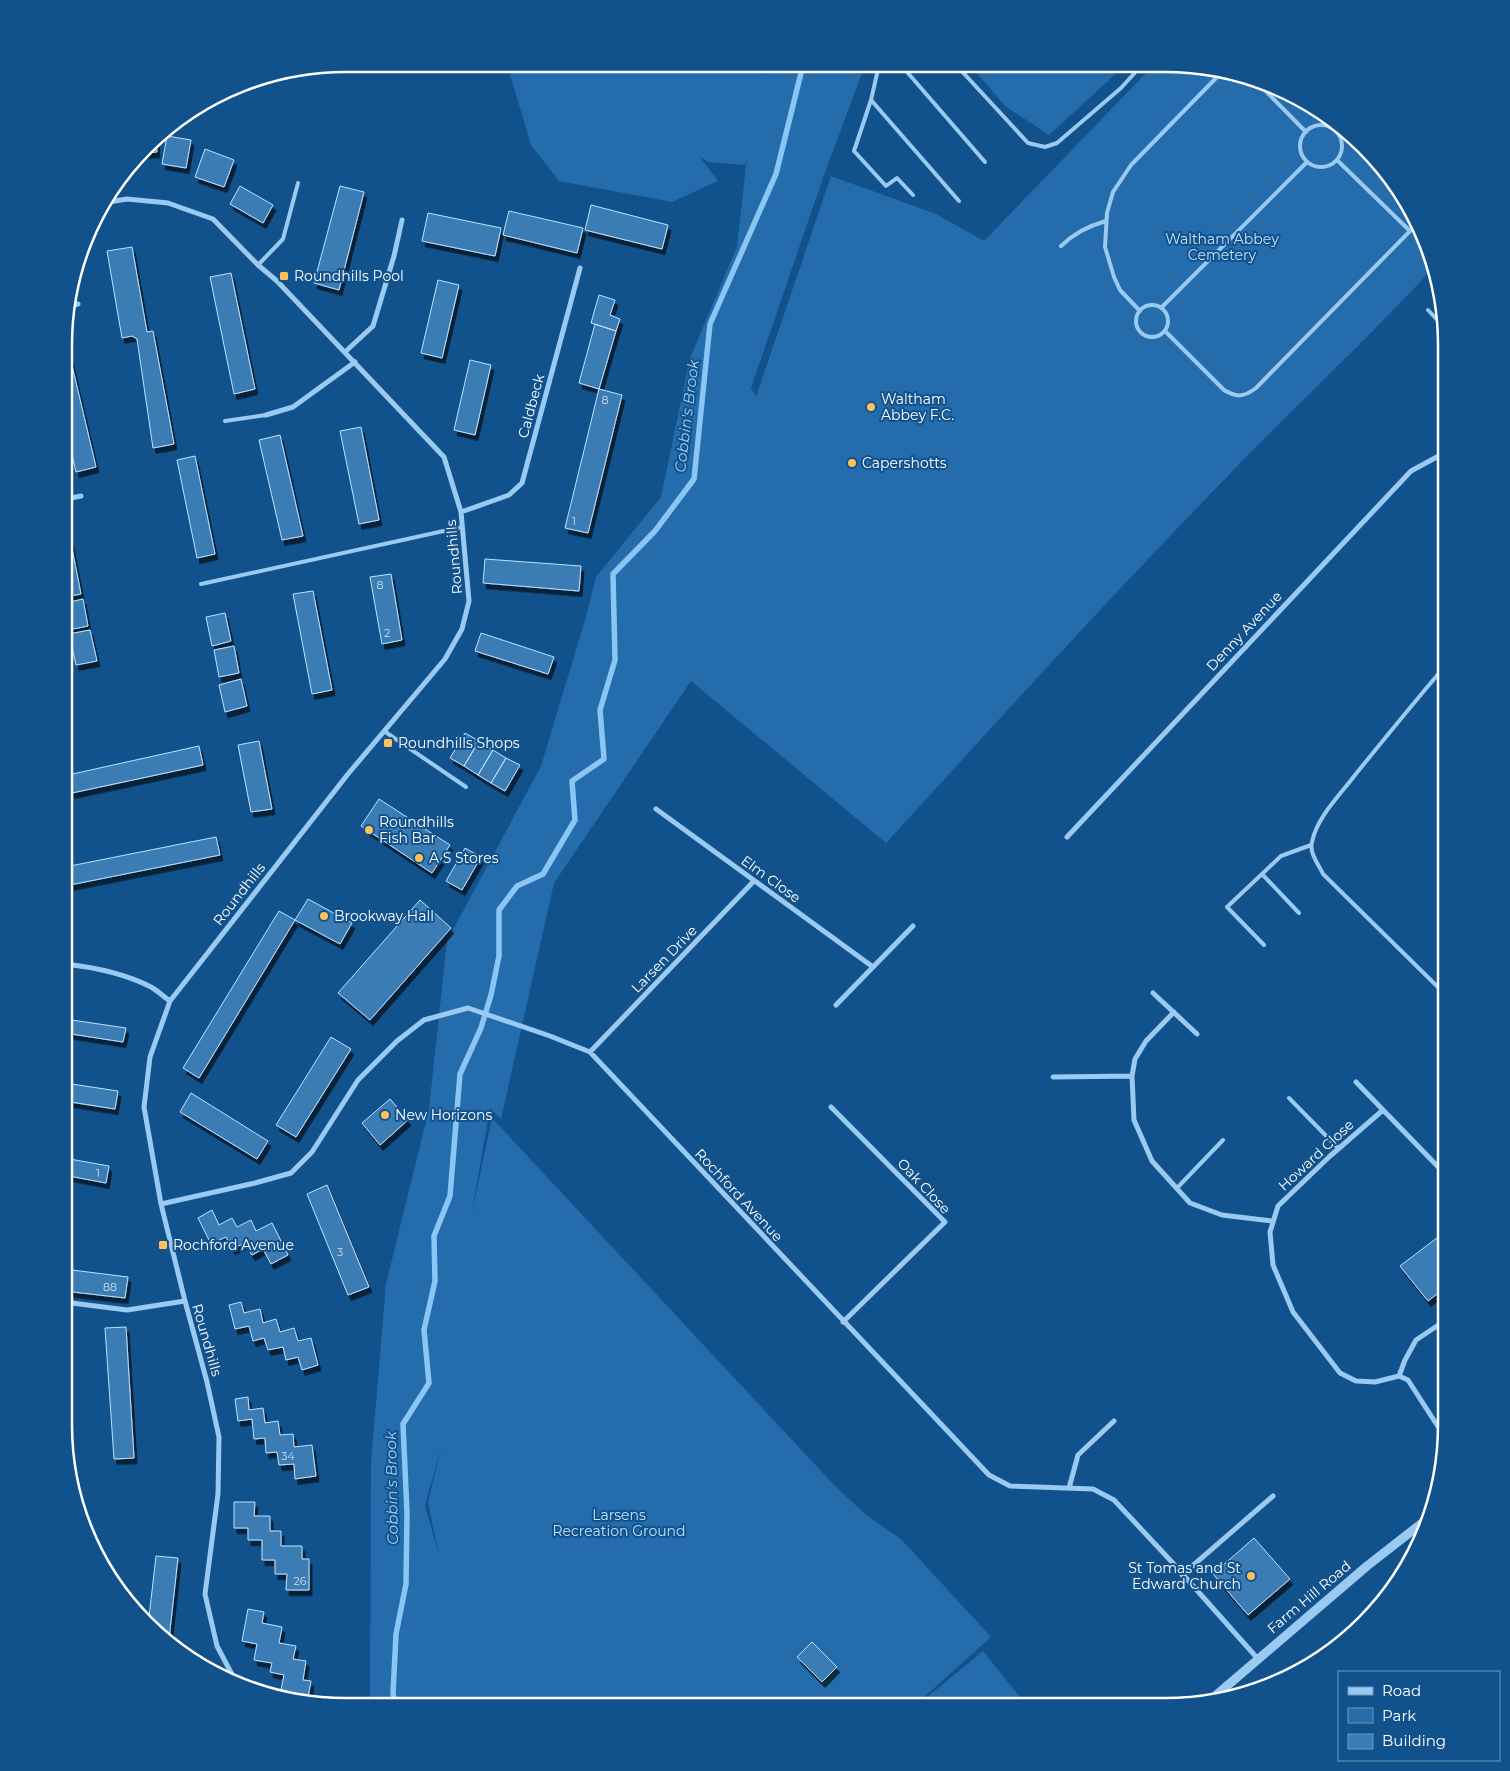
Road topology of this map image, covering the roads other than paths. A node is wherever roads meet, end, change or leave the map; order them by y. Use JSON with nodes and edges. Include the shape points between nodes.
{"nodes":[{"id":1,"x":877,"y":72,"type":"edge"},
{"id":2,"x":907,"y":72,"type":"edge"},
{"id":3,"x":963,"y":72,"type":"edge"},
{"id":4,"x":1136,"y":72,"type":"edge"},
{"id":5,"x":1217,"y":78,"type":"edge"},
{"id":6,"x":1267,"y":92,"type":"edge"},
{"id":7,"x":871,"y":100,"type":"junction"},
{"id":8,"x":1326,"y":126,"type":"edge"},
{"id":9,"x":1306,"y":132,"type":"junction"},
{"id":10,"x":1339,"y":136,"type":"edge"},
{"id":11,"x":1337,"y":160,"type":"junction"},
{"id":12,"x":986,"y":162,"type":"dead end"},
{"id":13,"x":1307,"y":162,"type":"junction"},
{"id":14,"x":298,"y":183,"type":"dead end"},
{"id":15,"x":913,"y":195,"type":"dead end"},
{"id":16,"x":114,"y":201,"type":"edge"},
{"id":17,"x":959,"y":201,"type":"dead end"},
{"id":18,"x":402,"y":220,"type":"dead end"},
{"id":19,"x":1106,"y":221,"type":"junction"},
{"id":20,"x":1061,"y":246,"type":"dead end"},
{"id":21,"x":258,"y":265,"type":"junction"},
{"id":22,"x":580,"y":268,"type":"dead end"},
{"id":23,"x":1161,"y":308,"type":"junction"},
{"id":24,"x":1428,"y":310,"type":"dead end"},
{"id":25,"x":1140,"y":311,"type":"junction"},
{"id":26,"x":1436,"y":318,"type":"edge"},
{"id":27,"x":1164,"y":331,"type":"junction"},
{"id":28,"x":345,"y":352,"type":"junction"},
{"id":29,"x":355,"y":362,"type":"junction"},
{"id":30,"x":266,"y":415,"type":"joint"},
{"id":31,"x":225,"y":421,"type":"dead end"},
{"id":32,"x":1438,"y":456,"type":"edge"},
{"id":33,"x":80,"y":496,"type":"dead end"},
{"id":34,"x":72,"y":498,"type":"edge"},
{"id":35,"x":461,"y":512,"type":"junction"},
{"id":36,"x":462,"y":527,"type":"junction"},
{"id":37,"x":201,"y":584,"type":"dead end"},
{"id":38,"x":1438,"y":674,"type":"edge"},
{"id":39,"x":384,"y":731,"type":"junction"},
{"id":40,"x":466,"y":787,"type":"dead end"},
{"id":41,"x":656,"y":809,"type":"dead end"},
{"id":42,"x":1067,"y":836,"type":"dead end"},
{"id":43,"x":1311,"y":845,"type":"junction"},
{"id":44,"x":1262,"y":874,"type":"junction"},
{"id":45,"x":754,"y":881,"type":"junction"},
{"id":46,"x":1299,"y":913,"type":"dead end"},
{"id":47,"x":913,"y":926,"type":"dead end"},
{"id":48,"x":1264,"y":945,"type":"dead end"},
{"id":49,"x":72,"y":965,"type":"edge"},
{"id":50,"x":873,"y":967,"type":"junction"},
{"id":51,"x":1438,"y":987,"type":"edge"},
{"id":52,"x":1153,"y":992,"type":"dead end"},
{"id":53,"x":170,"y":1001,"type":"junction"},
{"id":54,"x":836,"y":1004,"type":"dead end"},
{"id":55,"x":1174,"y":1012,"type":"junction"},
{"id":56,"x":1197,"y":1034,"type":"dead end"},
{"id":57,"x":590,"y":1052,"type":"junction"},
{"id":58,"x":1132,"y":1076,"type":"junction"},
{"id":59,"x":1053,"y":1077,"type":"dead end"},
{"id":60,"x":1356,"y":1082,"type":"dead end"},
{"id":61,"x":1289,"y":1098,"type":"dead end"},
{"id":62,"x":830,"y":1107,"type":"dead end"},
{"id":63,"x":1383,"y":1110,"type":"junction"},
{"id":64,"x":1223,"y":1140,"type":"dead end"},
{"id":65,"x":1338,"y":1148,"type":"junction"},
{"id":66,"x":1438,"y":1167,"type":"edge"},
{"id":67,"x":1177,"y":1188,"type":"junction"},
{"id":68,"x":160,"y":1204,"type":"junction"},
{"id":69,"x":1272,"y":1222,"type":"junction"},
{"id":70,"x":185,"y":1301,"type":"junction"},
{"id":71,"x":72,"y":1303,"type":"edge"},
{"id":72,"x":843,"y":1322,"type":"junction"},
{"id":73,"x":1438,"y":1325,"type":"edge"},
{"id":74,"x":1399,"y":1376,"type":"junction"},
{"id":75,"x":1114,"y":1421,"type":"dead end"},
{"id":76,"x":1438,"y":1426,"type":"edge"},
{"id":77,"x":1068,"y":1488,"type":"junction"},
{"id":78,"x":1272,"y":1496,"type":"dead end"},
{"id":79,"x":1418,"y":1526,"type":"edge"},
{"id":80,"x":1182,"y":1575,"type":"junction"},
{"id":81,"x":1258,"y":1659,"type":"junction"},
{"id":82,"x":231,"y":1673,"type":"edge"},
{"id":83,"x":1219,"y":1693,"type":"edge"}],
"edges":[{"from":1,"to":7,"type":"lane"},
{"from":2,"to":12,"type":"lane"},
{"from":3,"to":4,"type":"lane","via":[[1028,143],[1045,147],[1057,143],[1071,132]]},
{"from":5,"to":19,"type":"lane","via":[[1131,165],[1114,192]]},
{"from":6,"to":9,"type":"lane"},
{"from":7,"to":15,"type":"lane","via":[[854,151],[886,186],[897,178]]},
{"from":7,"to":17,"type":"lane"},
{"from":8,"to":9,"type":"lane","via":[[1317,125]]},
{"from":9,"to":13,"type":"lane","via":[[1300,150]]},
{"from":10,"to":11,"type":"lane","via":[[1342,145]]},
{"from":11,"to":13,"type":"lane","via":[[1319,168]]},
{"from":11,"to":27,"type":"lane","via":[[1410,231],[1256,388],[1238,396],[1224,390]]},
{"from":13,"to":23,"type":"lane"},
{"from":14,"to":21,"type":"lane","via":[[283,239]]},
{"from":16,"to":21,"type":"street","name":"Roundhills","via":[[127,199],[168,204],[214,219]]},
{"from":18,"to":28,"type":"street","via":[[373,326]]},
{"from":19,"to":20,"type":"lane","via":[[1084,229]]},
{"from":19,"to":25,"type":"lane","via":[[1105,247],[1114,277],[1120,290]]},
{"from":21,"to":28,"type":"street","name":"Roundhills"},
{"from":22,"to":35,"type":"street","name":"Caldbeck","via":[[522,483],[509,495]]},
{"from":23,"to":25,"type":"lane","via":[[1151,305]]},
{"from":23,"to":27,"type":"lane","via":[[1168,321]]},
{"from":24,"to":26,"type":"lane"},
{"from":25,"to":27,"type":"lane","via":[[1136,324],[1141,333],[1151,337]]},
{"from":28,"to":29,"type":"street","name":"Roundhills"},
{"from":29,"to":30,"type":"street","via":[[293,407]]},
{"from":29,"to":35,"type":"street","name":"Roundhills","via":[[444,457]]},
{"from":30,"to":31,"type":"lane"},
{"from":32,"to":42,"type":"street","name":"Denny Avenue","via":[[1411,471]]},
{"from":33,"to":34,"type":"street"},
{"from":35,"to":36,"type":"street","name":"Roundhills"},
{"from":36,"to":37,"type":"lane"},
{"from":36,"to":39,"type":"street","name":"Roundhills","via":[[469,601],[462,629],[445,659]]},
{"from":38,"to":43,"type":"lane","via":[[1342,792],[1317,827]]},
{"from":39,"to":40,"type":"lane"},
{"from":39,"to":53,"type":"street","name":"Roundhills"},
{"from":41,"to":45,"type":"street","name":"Elm Close"},
{"from":43,"to":44,"type":"lane","via":[[1281,856]]},
{"from":43,"to":51,"type":"lane","via":[[1323,874]]},
{"from":44,"to":46,"type":"lane"},
{"from":44,"to":48,"type":"lane","via":[[1227,908]]},
{"from":45,"to":50,"type":"street","name":"Elm Close"},
{"from":45,"to":57,"type":"street","name":"Larsen Drive"},
{"from":47,"to":50,"type":"street"},
{"from":49,"to":53,"type":"street","via":[[96,968],[134,980],[151,987]]},
{"from":50,"to":54,"type":"street"},
{"from":52,"to":55,"type":"street"},
{"from":53,"to":68,"type":"street","name":"Roundhills","via":[[150,1057],[144,1107]]},
{"from":55,"to":56,"type":"street"},
{"from":55,"to":58,"type":"street","via":[[1146,1041],[1135,1059]]},
{"from":57,"to":68,"type":"street","name":"Rochford Avenue","via":[[468,1008],[424,1020],[358,1080],[312,1152],[291,1172]]},
{"from":57,"to":72,"type":"street","name":"Rochford Avenue"},
{"from":58,"to":59,"type":"street"},
{"from":58,"to":67,"type":"street","via":[[1134,1120],[1152,1161]]},
{"from":60,"to":63,"type":"street"},
{"from":61,"to":65,"type":"lane"},
{"from":62,"to":72,"type":"street","name":"Oak Close","via":[[946,1222]]},
{"from":63,"to":65,"type":"street","name":"Howard Close"},
{"from":63,"to":66,"type":"street"},
{"from":64,"to":67,"type":"lane"},
{"from":65,"to":69,"type":"street","name":"Howard Close","via":[[1278,1206]]},
{"from":67,"to":69,"type":"street","via":[[1190,1203],[1222,1215]]},
{"from":68,"to":70,"type":"street","name":"Roundhills"},
{"from":69,"to":74,"type":"street","name":"Howard Close","via":[[1273,1265],[1293,1312],[1328,1359],[1340,1373],[1356,1381],[1375,1382]]},
{"from":70,"to":71,"type":"street","via":[[127,1310]]},
{"from":70,"to":82,"type":"street","name":"Roundhills","via":[[208,1382],[219,1437],[218,1494],[205,1594],[217,1646]]},
{"from":72,"to":77,"type":"street","name":"Rochford Avenue","via":[[988,1475],[1010,1486]]},
{"from":73,"to":74,"type":"street","via":[[1416,1340]]},
{"from":74,"to":76,"type":"street","via":[[1408,1380]]},
{"from":75,"to":77,"type":"street","via":[[1078,1455]]},
{"from":77,"to":80,"type":"street","name":"Rochford Avenue","via":[[1093,1488],[1114,1500]]},
{"from":78,"to":80,"type":"street"},
{"from":79,"to":81,"type":"street","name":"Farm Hill Road"},
{"from":80,"to":81,"type":"street","name":"Rochford Avenue"},
{"from":81,"to":83,"type":"street","name":"Farm Hill Road"}]}
